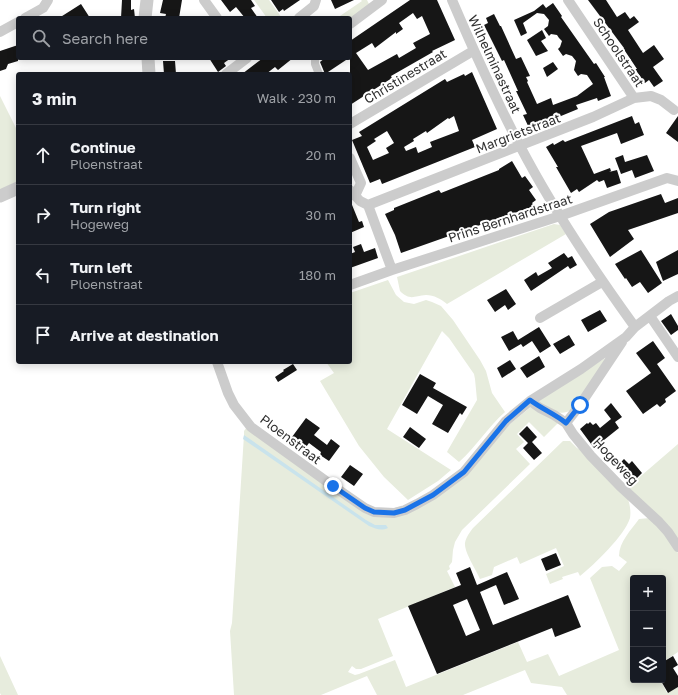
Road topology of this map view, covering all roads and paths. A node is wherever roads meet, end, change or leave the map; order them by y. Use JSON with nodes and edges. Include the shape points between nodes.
{"nodes":[{"id":1,"x":48,"y":0,"type":"edge"},
{"id":2,"x":147,"y":0,"type":"edge"},
{"id":3,"x":204,"y":0,"type":"edge"},
{"id":4,"x":316,"y":0,"type":"edge"},
{"id":5,"x":452,"y":0,"type":"edge"},
{"id":6,"x":568,"y":0,"type":"edge"},
{"id":7,"x":376,"y":2,"type":"edge"},
{"id":8,"x":29,"y":16,"type":"edge"},
{"id":9,"x":145,"y":16,"type":"edge"},
{"id":10,"x":216,"y":16,"type":"edge"},
{"id":11,"x":302,"y":16,"type":"edge"},
{"id":12,"x":352,"y":22,"type":"edge"},
{"id":13,"x":16,"y":23,"type":"edge"},
{"id":14,"x":0,"y":32,"type":"edge"},
{"id":15,"x":473,"y":51,"type":"junction"},
{"id":16,"x":148,"y":60,"type":"edge"},
{"id":17,"x":244,"y":60,"type":"edge"},
{"id":18,"x":315,"y":60,"type":"edge"},
{"id":19,"x":149,"y":72,"type":"edge"},
{"id":20,"x":229,"y":72,"type":"edge"},
{"id":21,"x":318,"y":72,"type":"edge"},
{"id":22,"x":634,"y":98,"type":"junction"},
{"id":23,"x":674,"y":110,"type":"dead end"},
{"id":24,"x":352,"y":123,"type":"edge"},
{"id":25,"x":520,"y":146,"type":"junction"},
{"id":26,"x":352,"y":163,"type":"edge"},
{"id":27,"x":678,"y":181,"type":"edge"},
{"id":28,"x":16,"y":189,"type":"edge"},
{"id":29,"x":353,"y":193,"type":"edge"},
{"id":30,"x":0,"y":196,"type":"edge"},
{"id":31,"x":368,"y":205,"type":"junction"},
{"id":32,"x":560,"y":216,"type":"junction"},
{"id":33,"x":392,"y":270,"type":"junction"},
{"id":34,"x":602,"y":282,"type":"junction"},
{"id":35,"x":352,"y":284,"type":"edge"},
{"id":36,"x":678,"y":296,"type":"edge"},
{"id":37,"x":650,"y":316,"type":"junction"},
{"id":38,"x":540,"y":318,"type":"dead end"},
{"id":39,"x":635,"y":328,"type":"junction"},
{"id":40,"x":626,"y":336,"type":"junction"},
{"id":41,"x":678,"y":357,"type":"edge"},
{"id":42,"x":218,"y":364,"type":"edge"},
{"id":43,"x":530,"y":400,"type":"junction"},
{"id":44,"x":566,"y":423,"type":"junction"},
{"id":45,"x":678,"y":547,"type":"edge"}],
"edges":[{"from":1,"to":8,"type":"street","via":[[43,8]]},
{"from":2,"to":9,"type":"street"},
{"from":3,"to":10,"type":"street"},
{"from":4,"to":11,"type":"street","via":[[314,6]]},
{"from":5,"to":15,"type":"street","name":"Wilhelminastraat"},
{"from":6,"to":22,"type":"street","name":"Schoolstraat"},
{"from":7,"to":12,"type":"street"},
{"from":13,"to":14,"type":"street"},
{"from":15,"to":24,"type":"street","name":"Christinestraat"},
{"from":15,"to":25,"type":"street","name":"Wilhelminastraat"},
{"from":16,"to":19,"type":"street"},
{"from":17,"to":20,"type":"street"},
{"from":18,"to":21,"type":"street"},
{"from":22,"to":23,"type":"street","name":"Margrietstraat","via":[[651,96]]},
{"from":22,"to":25,"type":"street","name":"Margrietstraat"},
{"from":25,"to":31,"type":"street","name":"Margrietstraat"},
{"from":25,"to":32,"type":"street","name":"Wilhelminastraat"},
{"from":26,"to":29,"type":"street","via":[[361,183]]},
{"from":27,"to":32,"type":"street","name":"Prins Bernhardstraat","via":[[668,178]]},
{"from":28,"to":30,"type":"street"},
{"from":29,"to":31,"type":"street"},
{"from":31,"to":33,"type":"street"},
{"from":32,"to":33,"type":"street","name":"Prins Bernhardstraat"},
{"from":32,"to":34,"type":"street","name":"Wilhelminastraat"},
{"from":33,"to":35,"type":"street","name":"Prins Bernhardstraat"},
{"from":34,"to":38,"type":"street"},
{"from":34,"to":39,"type":"street","name":"Wilhelminastraat"},
{"from":36,"to":37,"type":"street","name":"Ploenstraat"},
{"from":37,"to":39,"type":"street","name":"Ploenstraat"},
{"from":37,"to":41,"type":"street"},
{"from":39,"to":40,"type":"street","name":"Ploenstraat"},
{"from":40,"to":43,"type":"street","name":"Ploenstraat","via":[[581,369]]},
{"from":40,"to":44,"type":"street","name":"Ploenstraat"},
{"from":42,"to":43,"type":"street","name":"Ploenstraat","via":[[228,394],[251,427],[350,498],[370,510],[385,513],[394,513],[417,504],[464,472],[506,421]]},
{"from":43,"to":44,"type":"street","name":"Hogeweg"},
{"from":44,"to":45,"type":"street","name":"Hogeweg","via":[[591,456],[659,522]]}]}
